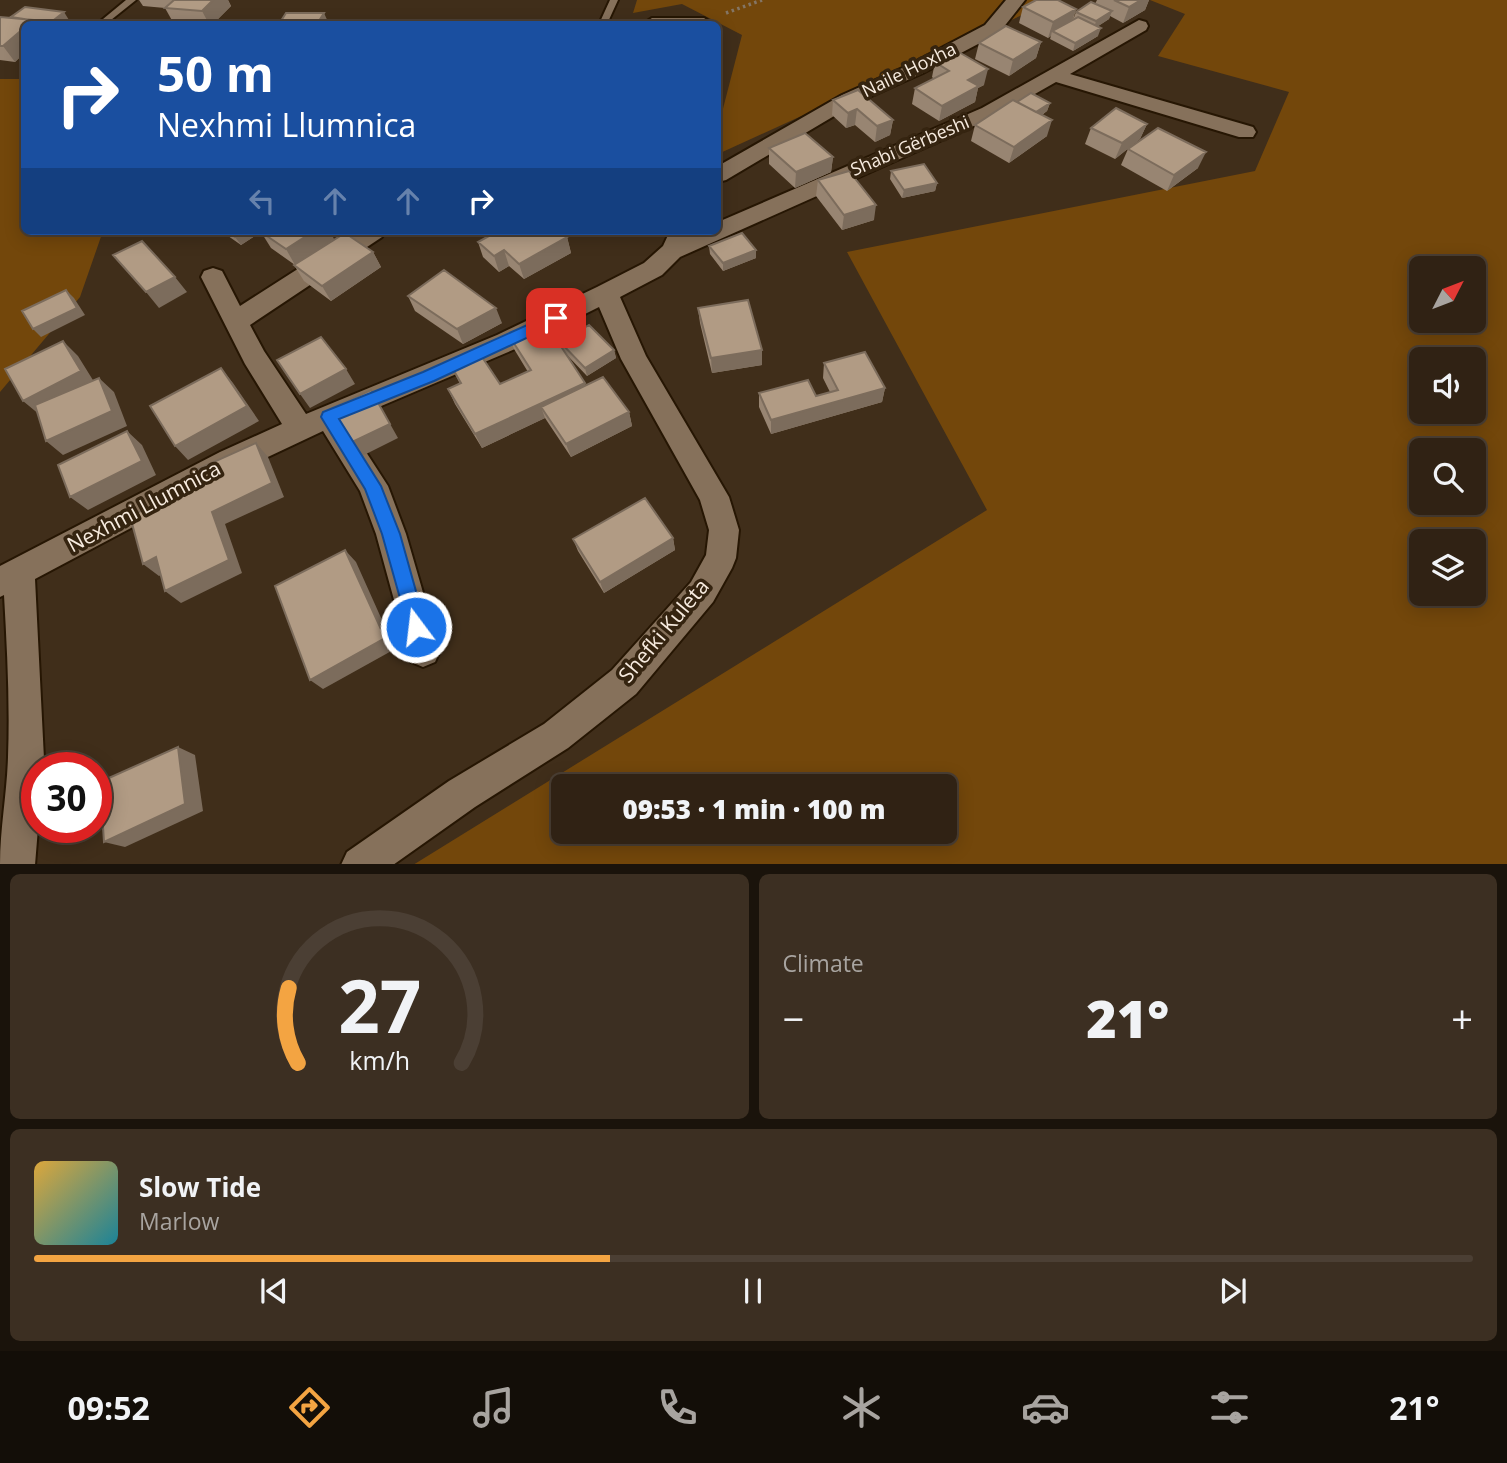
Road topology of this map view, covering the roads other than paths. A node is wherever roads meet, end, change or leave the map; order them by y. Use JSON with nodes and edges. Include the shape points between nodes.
{"nodes":[{"id":1,"x":132,"y":0,"type":"edge"},
{"id":2,"x":614,"y":0,"type":"edge"},
{"id":3,"x":1016,"y":0,"type":"edge"},
{"id":4,"x":105,"y":21,"type":"edge"},
{"id":5,"x":604,"y":21,"type":"edge"},
{"id":6,"x":1139,"y":26,"type":"dead end"},
{"id":7,"x":1053,"y":75,"type":"junction"},
{"id":8,"x":1246,"y":132,"type":"dead end"},
{"id":9,"x":721,"y":173,"type":"edge"},
{"id":10,"x":721,"y":223,"type":"edge"},
{"id":11,"x":368,"y":235,"type":"edge"},
{"id":12,"x":678,"y":241,"type":"edge"},
{"id":13,"x":213,"y":277,"type":"dead end"},
{"id":14,"x":606,"y":293,"type":"junction"},
{"id":15,"x":235,"y":322,"type":"junction"},
{"id":16,"x":329,"y":417,"type":"junction"},
{"id":17,"x":300,"y":428,"type":"junction"},
{"id":18,"x":9,"y":578,"type":"edge"},
{"id":19,"x":423,"y":651,"type":"dead end"},
{"id":20,"x":16,"y":864,"type":"edge"},
{"id":21,"x":360,"y":864,"type":"edge"}],
"edges":[{"from":1,"to":4,"type":"lane"},
{"from":2,"to":5,"type":"lane"},
{"from":3,"to":9,"type":"street","name":"Naile Hoxha","via":[[992,29],[818,116]]},
{"from":6,"to":7,"type":"street","name":"Shabi Gërbeshi"},
{"from":7,"to":8,"type":"street"},
{"from":7,"to":10,"type":"street","name":"Shabi Gërbeshi","via":[[989,112]]},
{"from":11,"to":15,"type":"street"},
{"from":12,"to":14,"type":"street","name":"Nexhmi Llumnica","via":[[653,269]]},
{"from":13,"to":15,"type":"street"},
{"from":14,"to":16,"type":"street","name":"Nexhmi Llumnica","via":[[506,342]]},
{"from":14,"to":21,"type":"street","name":"Shefki Kuleta","via":[[634,359],[714,497],[724,530],[721,558],[702,592],[624,682],[556,736],[462,793]]},
{"from":15,"to":17,"type":"street"},
{"from":16,"to":17,"type":"street","name":"Nexhmi Llumnica"},
{"from":16,"to":19,"type":"street","via":[[373,486]]},
{"from":17,"to":18,"type":"street","name":"Nexhmi Llumnica"},
{"from":18,"to":20,"type":"street","via":[[24,652],[26,759]]}]}
